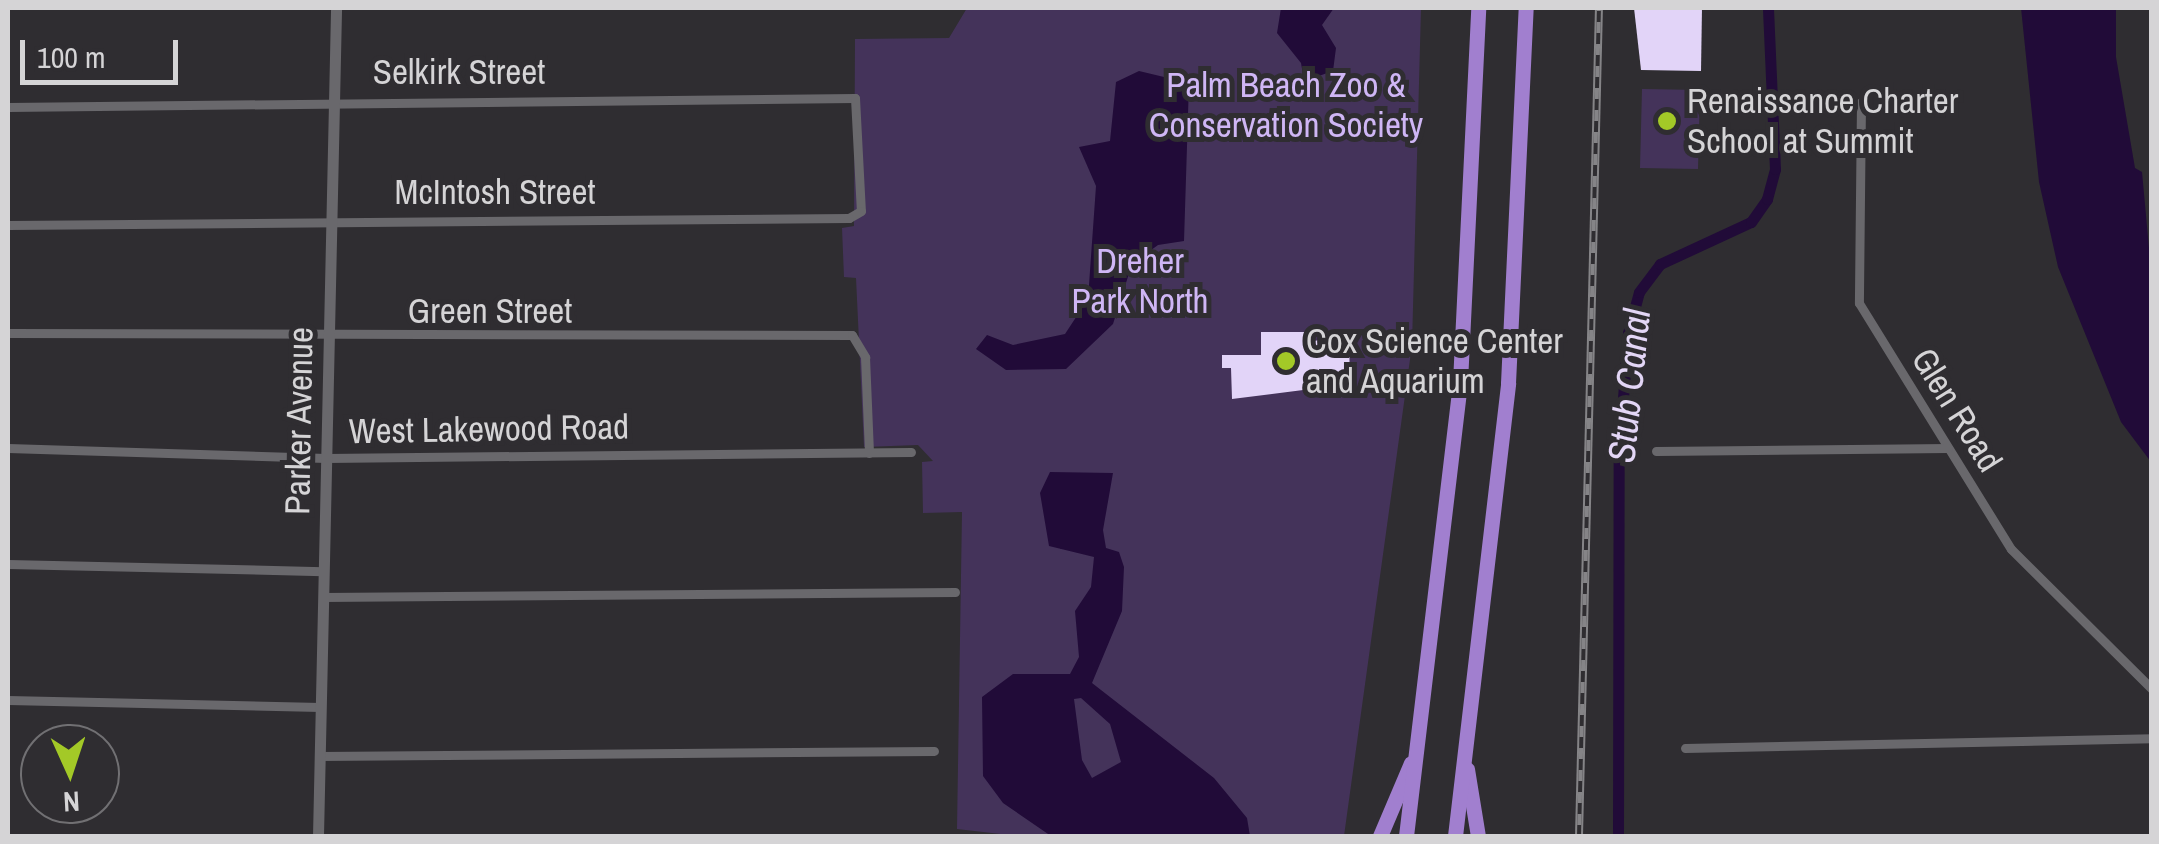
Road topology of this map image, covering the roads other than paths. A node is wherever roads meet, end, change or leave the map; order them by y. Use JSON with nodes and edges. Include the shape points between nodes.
{"nodes":[{"id":1,"x":336,"y":8,"type":"edge"},
{"id":2,"x":1478,"y":8,"type":"edge"},
{"id":3,"x":1526,"y":8,"type":"edge"},
{"id":4,"x":850,"y":98,"type":"joint"},
{"id":5,"x":334,"y":100,"type":"junction"},
{"id":6,"x":1860,"y":102,"type":"dead end"},
{"id":7,"x":8,"y":106,"type":"edge"},
{"id":8,"x":332,"y":220,"type":"junction"},
{"id":9,"x":8,"y":225,"type":"edge"},
{"id":10,"x":8,"y":332,"type":"edge"},
{"id":11,"x":328,"y":339,"type":"junction"},
{"id":12,"x":8,"y":448,"type":"edge"},
{"id":13,"x":1948,"y":448,"type":"junction"},
{"id":14,"x":1656,"y":451,"type":"dead end"},
{"id":15,"x":911,"y":452,"type":"dead end"},
{"id":16,"x":869,"y":453,"type":"junction"},
{"id":17,"x":326,"y":458,"type":"junction"},
{"id":18,"x":8,"y":564,"type":"edge"},
{"id":19,"x":323,"y":571,"type":"junction"},
{"id":20,"x":955,"y":592,"type":"dead end"},
{"id":21,"x":323,"y":597,"type":"junction"},
{"id":22,"x":2152,"y":688,"type":"edge"},
{"id":23,"x":8,"y":700,"type":"edge"},
{"id":24,"x":320,"y":707,"type":"junction"},
{"id":25,"x":2152,"y":738,"type":"edge"},
{"id":26,"x":1685,"y":748,"type":"dead end"},
{"id":27,"x":934,"y":751,"type":"dead end"},
{"id":28,"x":1417,"y":751,"type":"junction"},
{"id":29,"x":319,"y":756,"type":"junction"},
{"id":30,"x":1464,"y":756,"type":"junction"},
{"id":31,"x":318,"y":836,"type":"edge"},
{"id":32,"x":1380,"y":836,"type":"edge"},
{"id":33,"x":1406,"y":836,"type":"edge"},
{"id":34,"x":1455,"y":836,"type":"edge"},
{"id":35,"x":1478,"y":836,"type":"edge"}],
"edges":[{"from":1,"to":5,"type":"street","name":"Parker Avenue"},
{"from":2,"to":28,"type":"highway","via":[[1460,382]]},
{"from":3,"to":30,"type":"highway","via":[[1508,383]]},
{"from":4,"to":5,"type":"street","name":"Selkirk Street"},
{"from":4,"to":8,"type":"street","name":"McIntosh Street","via":[[859,104],[860,194],[853,218]]},
{"from":5,"to":7,"type":"street","name":"Selkirk Street"},
{"from":5,"to":8,"type":"street","name":"Parker Avenue"},
{"from":6,"to":13,"type":"street","name":"Glen Road","via":[[1859,303]]},
{"from":8,"to":9,"type":"street","name":"McIntosh Street"},
{"from":8,"to":11,"type":"street","name":"Parker Avenue"},
{"from":10,"to":11,"type":"street","name":"Green Street"},
{"from":11,"to":16,"type":"street","name":"Green Street","via":[[852,335],[865,357]]},
{"from":11,"to":17,"type":"street","name":"Parker Avenue"},
{"from":12,"to":17,"type":"street","name":"West Lakewood Road"},
{"from":13,"to":14,"type":"street"},
{"from":13,"to":22,"type":"street","name":"Glen Road","via":[[2011,549]]},
{"from":15,"to":16,"type":"street","name":"West Lakewood Road"},
{"from":16,"to":17,"type":"street","name":"West Lakewood Road"},
{"from":17,"to":19,"type":"street","name":"Parker Avenue"},
{"from":18,"to":19,"type":"street"},
{"from":19,"to":21,"type":"street","name":"Parker Avenue"},
{"from":20,"to":21,"type":"street"},
{"from":21,"to":24,"type":"street","name":"Parker Avenue"},
{"from":23,"to":24,"type":"street"},
{"from":24,"to":29,"type":"street","name":"Parker Avenue"},
{"from":25,"to":26,"type":"street"},
{"from":27,"to":29,"type":"street"},
{"from":28,"to":32,"type":"highway"},
{"from":28,"to":33,"type":"highway"},
{"from":29,"to":31,"type":"street","name":"Parker Avenue"},
{"from":30,"to":34,"type":"highway"},
{"from":30,"to":35,"type":"highway"}]}
